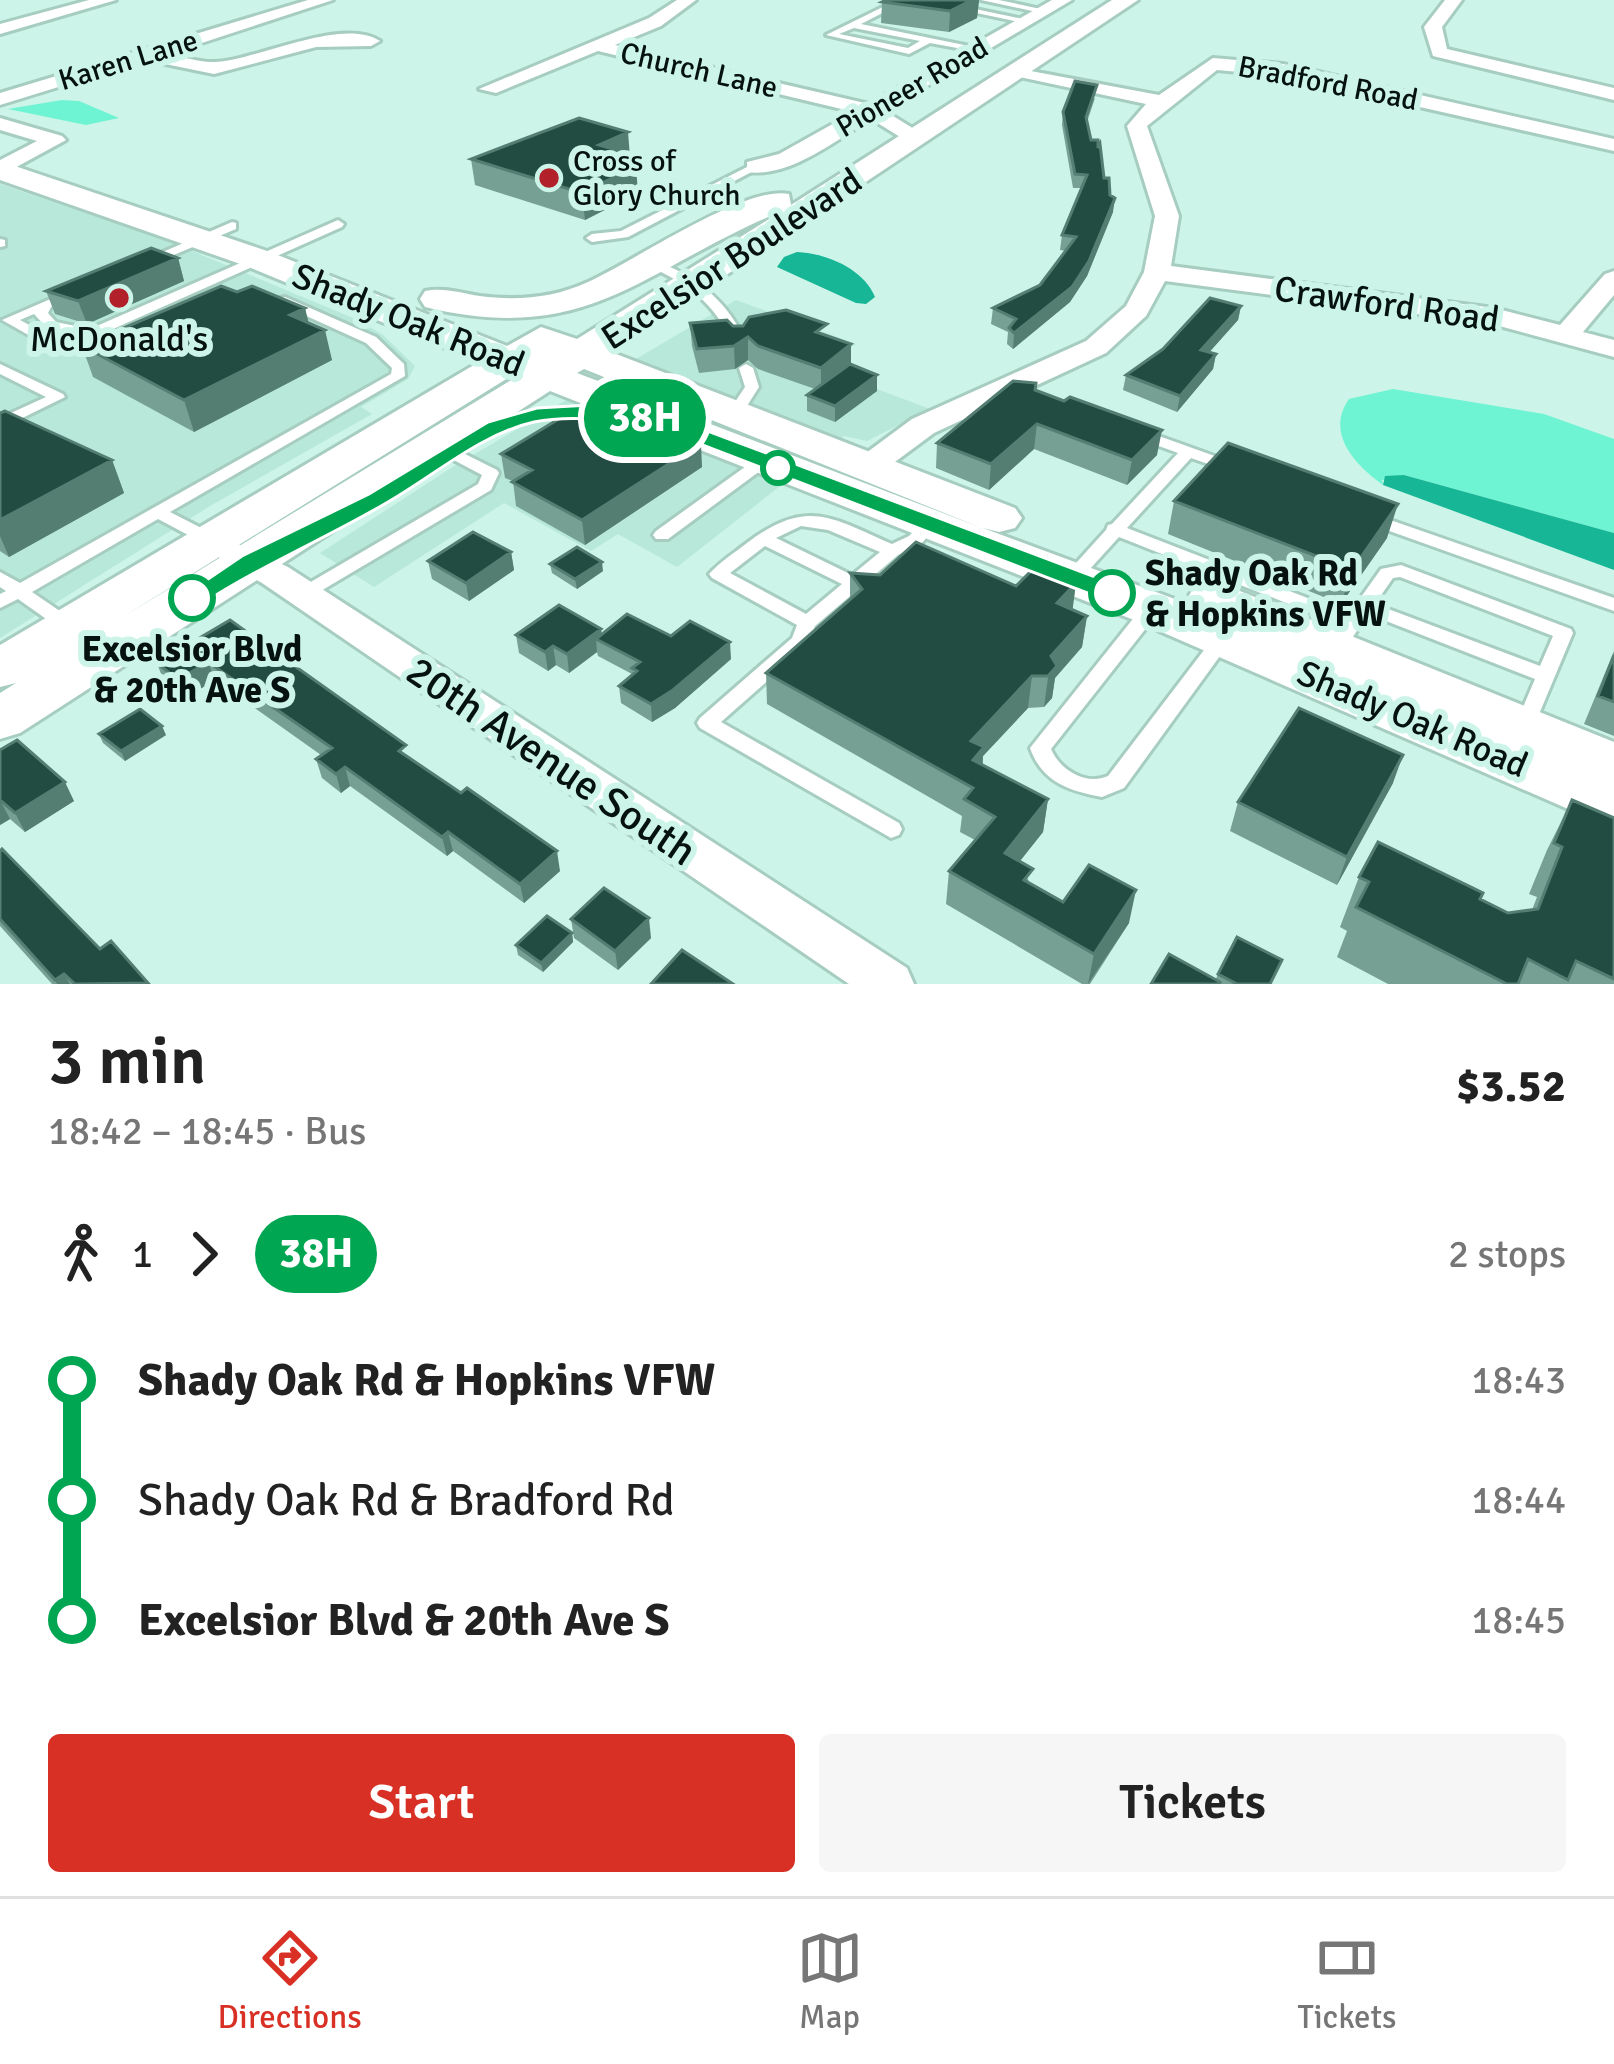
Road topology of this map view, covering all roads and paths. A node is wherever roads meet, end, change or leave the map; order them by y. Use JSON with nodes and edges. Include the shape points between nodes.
{"nodes":[{"id":1,"x":108,"y":0,"type":"edge"},
{"id":2,"x":325,"y":0,"type":"edge"},
{"id":3,"x":688,"y":0,"type":"edge"},
{"id":4,"x":904,"y":0,"type":"edge"},
{"id":5,"x":919,"y":0,"type":"edge"},
{"id":6,"x":985,"y":0,"type":"edge"},
{"id":7,"x":1064,"y":0,"type":"edge"},
{"id":8,"x":1127,"y":0,"type":"edge"},
{"id":9,"x":1454,"y":0,"type":"edge"},
{"id":10,"x":1037,"y":16,"type":"junction"},
{"id":11,"x":852,"y":25,"type":"junction"},
{"id":12,"x":0,"y":29,"type":"edge"},
{"id":13,"x":929,"y":40,"type":"junction"},
{"id":14,"x":370,"y":41,"type":"dead end"},
{"id":15,"x":598,"y":46,"type":"junction"},
{"id":16,"x":979,"y":49,"type":"junction"},
{"id":17,"x":146,"y":55,"type":"junction"},
{"id":18,"x":1017,"y":71,"type":"junction"},
{"id":19,"x":488,"y":89,"type":"dead end"},
{"id":20,"x":1614,"y":94,"type":"edge"},
{"id":21,"x":0,"y":100,"type":"edge"},
{"id":22,"x":1161,"y":101,"type":"junction"},
{"id":23,"x":870,"y":110,"type":"junction"},
{"id":24,"x":0,"y":124,"type":"edge"},
{"id":25,"x":911,"y":137,"type":"junction"},
{"id":26,"x":1614,"y":145,"type":"edge"},
{"id":27,"x":6,"y":162,"type":"edge"},
{"id":28,"x":755,"y":167,"type":"joint"},
{"id":29,"x":778,"y":201,"type":"junction"},
{"id":30,"x":338,"y":224,"type":"dead end"},
{"id":31,"x":217,"y":232,"type":"junction"},
{"id":32,"x":592,"y":238,"type":"dead end"},
{"id":33,"x":276,"y":267,"type":"junction"},
{"id":34,"x":125,"y":271,"type":"edge"},
{"id":35,"x":1157,"y":272,"type":"junction"},
{"id":36,"x":1614,"y":279,"type":"edge"},
{"id":37,"x":674,"y":284,"type":"junction"},
{"id":38,"x":82,"y":289,"type":"edge"},
{"id":39,"x":438,"y":299,"type":"junction"},
{"id":40,"x":46,"y":304,"type":"junction"},
{"id":41,"x":108,"y":327,"type":"junction"},
{"id":42,"x":1567,"y":334,"type":"junction"},
{"id":43,"x":739,"y":341,"type":"edge"},
{"id":44,"x":1614,"y":350,"type":"edge"},
{"id":45,"x":546,"y":357,"type":"junction"},
{"id":46,"x":0,"y":368,"type":"edge"},
{"id":47,"x":746,"y":368,"type":"dead end"},
{"id":48,"x":669,"y":406,"type":"junction"},
{"id":49,"x":736,"y":414,"type":"junction"},
{"id":50,"x":0,"y":424,"type":"edge"},
{"id":51,"x":1122,"y":427,"type":"edge"},
{"id":52,"x":444,"y":448,"type":"junction"},
{"id":53,"x":1188,"y":452,"type":"junction"},
{"id":54,"x":762,"y":462,"type":"junction"},
{"id":55,"x":869,"y":466,"type":"junction"},
{"id":56,"x":1255,"y":476,"type":"edge"},
{"id":57,"x":292,"y":493,"type":"junction"},
{"id":58,"x":1345,"y":508,"type":"edge"},
{"id":59,"x":158,"y":512,"type":"junction"},
{"id":60,"x":940,"y":513,"type":"junction"},
{"id":61,"x":662,"y":535,"type":"dead end"},
{"id":62,"x":764,"y":539,"type":"junction"},
{"id":63,"x":231,"y":551,"type":"junction"},
{"id":64,"x":892,"y":551,"type":"junction"},
{"id":65,"x":1093,"y":554,"type":"junction"},
{"id":66,"x":0,"y":578,"type":"edge"},
{"id":67,"x":854,"y":583,"type":"junction"},
{"id":68,"x":303,"y":594,"type":"junction"},
{"id":69,"x":9,"y":597,"type":"edge"},
{"id":70,"x":1614,"y":605,"type":"edge"},
{"id":71,"x":1152,"y":608,"type":"junction"},
{"id":72,"x":807,"y":623,"type":"junction"},
{"id":73,"x":1225,"y":638,"type":"junction"},
{"id":74,"x":1342,"y":638,"type":"junction"},
{"id":75,"x":88,"y":639,"type":"junction"},
{"id":76,"x":0,"y":669,"type":"edge"},
{"id":77,"x":0,"y":719,"type":"edge"},
{"id":78,"x":1526,"y":720,"type":"junction"},
{"id":79,"x":1614,"y":765,"type":"edge"},
{"id":80,"x":1614,"y":806,"type":"edge"},
{"id":81,"x":891,"y":829,"type":"dead end"},
{"id":82,"x":889,"y":984,"type":"edge"}],
"edges":[{"from":1,"to":12,"type":"street"},
{"from":2,"to":17,"type":"street","name":"Karen Lane"},
{"from":3,"to":15,"type":"street","name":"Church Lane"},
{"from":4,"to":11,"type":"lane"},
{"from":5,"to":10,"type":"lane"},
{"from":6,"to":10,"type":"lane"},
{"from":7,"to":10,"type":"street","name":"Pioneer Road"},
{"from":8,"to":18,"type":"main road","name":"Excelsior Boulevard"},
{"from":9,"to":20,"type":"street","via":[[1432,27],[1439,52]]},
{"from":10,"to":16,"type":"street","name":"Pioneer Road"},
{"from":11,"to":13,"type":"lane"},
{"from":11,"to":13,"type":"lane","via":[[830,35],[909,51]]},
{"from":13,"to":16,"type":"lane"},
{"from":14,"to":17,"type":"street","via":[[316,42],[214,68]]},
{"from":15,"to":19,"type":"street","name":"Church Lane"},
{"from":15,"to":23,"type":"street","name":"Church Lane"},
{"from":16,"to":23,"type":"street","name":"Pioneer Road"},
{"from":17,"to":21,"type":"street","name":"Karen Lane"},
{"from":18,"to":22,"type":"street"},
{"from":18,"to":25,"type":"main road","name":"Excelsior Boulevard"},
{"from":22,"to":26,"type":"street","name":"Bradford Road","via":[[1214,64],[1245,64]]},
{"from":22,"to":35,"type":"street","via":[[1136,134],[1167,216]]},
{"from":23,"to":25,"type":"street","name":"Church Lane"},
{"from":23,"to":28,"type":"street","name":"Pioneer Road","via":[[787,159]]},
{"from":24,"to":27,"type":"street","via":[[55,136]]},
{"from":25,"to":29,"type":"main road","name":"Excelsior Boulevard"},
{"from":25,"to":37,"type":"main road","name":"Excelsior Boulevard"},
{"from":27,"to":31,"type":"main road","name":"Shady Oak Road"},
{"from":28,"to":32,"type":"lane","via":[[624,234]]},
{"from":29,"to":37,"type":"main road","name":"Excelsior Boulevard"},
{"from":29,"to":39,"type":"main road","via":[[569,305],[492,310]]},
{"from":30,"to":33,"type":"lane"},
{"from":31,"to":33,"type":"main road","name":"Shady Oak Road"},
{"from":31,"to":34,"type":"lane"},
{"from":33,"to":39,"type":"main road","name":"Shady Oak Road"},
{"from":33,"to":41,"type":"lane"},
{"from":33,"to":45,"type":"main road","name":"Shady Oak Road"},
{"from":33,"to":57,"type":"main road","via":[[315,294],[429,344],[440,360],[419,405]]},
{"from":33,"to":59,"type":"lane","via":[[370,340],[399,367],[398,376]]},
{"from":35,"to":42,"type":"street","name":"Crawford Road","via":[[1494,316]]},
{"from":35,"to":55,"type":"street","via":[[1112,336],[1023,390],[923,426]]},
{"from":36,"to":42,"type":"street"},
{"from":37,"to":43,"type":"lane","via":[[726,309]]},
{"from":37,"to":45,"type":"main road","name":"Excelsior Boulevard"},
{"from":37,"to":48,"type":"main road","via":[[641,324],[634,346]]},
{"from":38,"to":40,"type":"lane"},
{"from":39,"to":45,"type":"main road","name":"Shady Oak Road"},
{"from":40,"to":41,"type":"lane","via":[[41,314],[69,331]]},
{"from":40,"to":41,"type":"lane","via":[[9,320],[53,343]]},
{"from":42,"to":44,"type":"street","name":"Crawford Road"},
{"from":45,"to":48,"type":"main road","name":"Shady Oak Road"},
{"from":45,"to":52,"type":"main road","name":"Excelsior Boulevard"},
{"from":45,"to":57,"type":"main road","name":"Excelsior Boulevard"},
{"from":46,"to":50,"type":"lane","via":[[58,397]]},
{"from":47,"to":49,"type":"lane","via":[[752,387]]},
{"from":48,"to":49,"type":"main road","name":"Shady Oak Road"},
{"from":48,"to":52,"type":"main road","via":[[537,415]]},
{"from":48,"to":54,"type":"main road","name":"Shady Oak Road"},
{"from":49,"to":55,"type":"main road","name":"Shady Oak Road"},
{"from":51,"to":53,"type":"lane"},
{"from":52,"to":63,"type":"main road","name":"Excelsior Boulevard"},
{"from":52,"to":68,"type":"lane","via":[[491,473],[485,487]]},
{"from":53,"to":56,"type":"lane"},
{"from":53,"to":65,"type":"lane"},
{"from":54,"to":60,"type":"main road","name":"Shady Oak Road"},
{"from":54,"to":61,"type":"lane"},
{"from":55,"to":60,"type":"main road","name":"Shady Oak Road"},
{"from":57,"to":63,"type":"main road","name":"Excelsior Boulevard"},
{"from":58,"to":70,"type":"lane"},
{"from":59,"to":63,"type":"lane"},
{"from":59,"to":69,"type":"lane"},
{"from":60,"to":64,"type":"lane"},
{"from":60,"to":65,"type":"main road","name":"Shady Oak Road"},
{"from":62,"to":64,"type":"lane","via":[[788,520],[815,517]]},
{"from":62,"to":67,"type":"lane"},
{"from":62,"to":72,"type":"lane","via":[[718,574]]},
{"from":63,"to":68,"type":"street","name":"20th Avenue South"},
{"from":63,"to":75,"type":"main road","name":"Excelsior Boulevard"},
{"from":64,"to":67,"type":"lane"},
{"from":65,"to":71,"type":"main road","name":"Shady Oak Road"},
{"from":65,"to":74,"type":"main road","name":"Shady Oak Road"},
{"from":66,"to":69,"type":"lane"},
{"from":67,"to":72,"type":"lane"},
{"from":68,"to":82,"type":"street","name":"20th Avenue South"},
{"from":69,"to":75,"type":"lane"},
{"from":71,"to":73,"type":"main road","name":"Shady Oak Road"},
{"from":71,"to":73,"type":"lane","via":[[1040,748],[1063,778],[1102,789],[1116,782]]},
{"from":72,"to":81,"type":"lane","via":[[800,641],[707,723]]},
{"from":73,"to":74,"type":"main road","name":"Shady Oak Road"},
{"from":74,"to":78,"type":"main road","name":"Shady Oak Road"},
{"from":74,"to":78,"type":"lane"},
{"from":74,"to":78,"type":"lane","via":[[1388,573],[1401,571],[1564,633]]},
{"from":75,"to":76,"type":"main road","name":"Excelsior Boulevard"},
{"from":75,"to":77,"type":"main road","name":"Excelsior Boulevard"},
{"from":78,"to":79,"type":"main road","name":"Shady Oak Road"},
{"from":78,"to":80,"type":"main road","name":"Shady Oak Road"}]}
